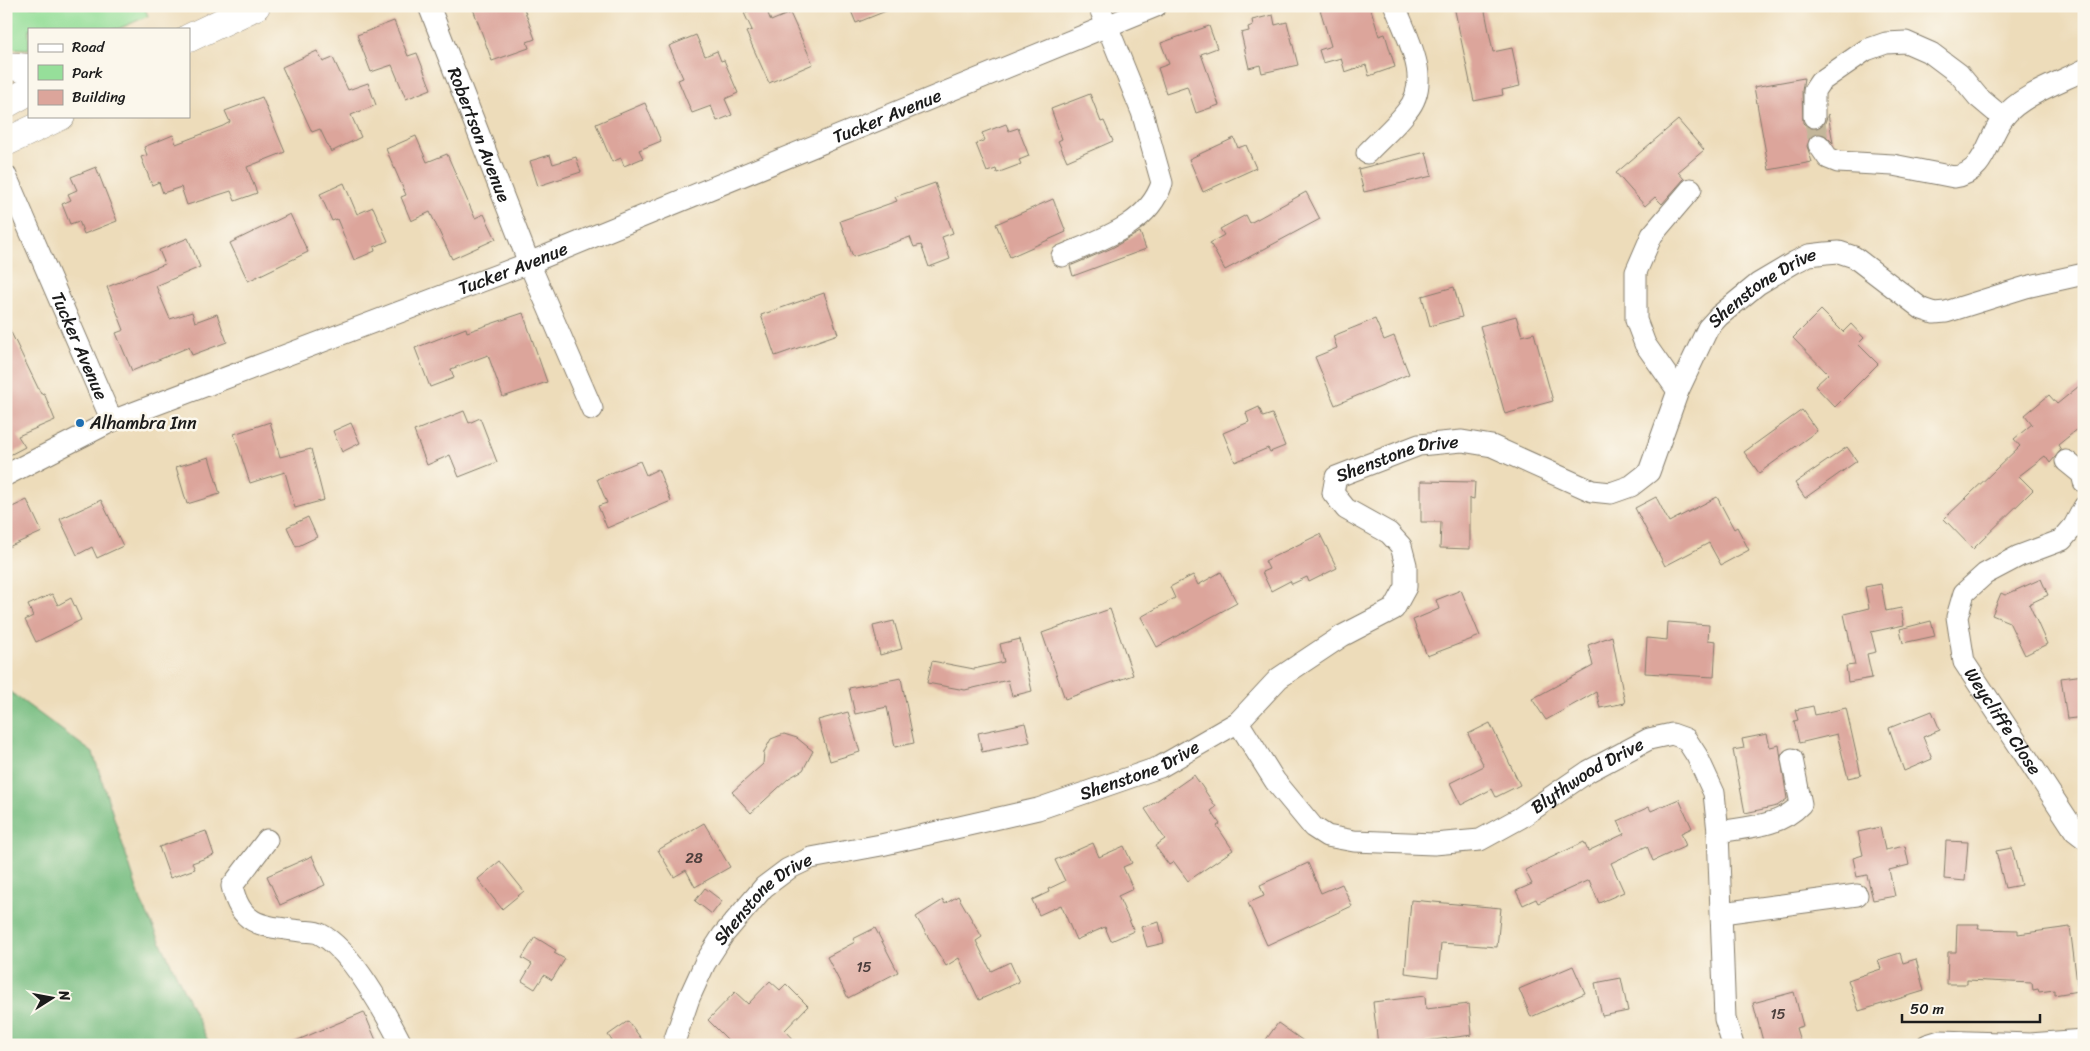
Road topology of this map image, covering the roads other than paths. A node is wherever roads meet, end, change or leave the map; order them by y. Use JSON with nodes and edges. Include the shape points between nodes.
{"nodes":[{"id":1,"x":256,"y":6,"type":"edge"},
{"id":2,"x":429,"y":6,"type":"edge"},
{"id":3,"x":1156,"y":6,"type":"edge"},
{"id":4,"x":1395,"y":6,"type":"edge"},
{"id":5,"x":1102,"y":16,"type":"edge"},
{"id":6,"x":190,"y":38,"type":"edge"},
{"id":7,"x":6,"y":66,"type":"edge"},
{"id":8,"x":28,"y":68,"type":"edge"},
{"id":9,"x":2084,"y":70,"type":"edge"},
{"id":10,"x":28,"y":92,"type":"edge"},
{"id":11,"x":6,"y":104,"type":"edge"},
{"id":12,"x":1814,"y":116,"type":"tunnel mouth"},
{"id":13,"x":57,"y":118,"type":"edge"},
{"id":14,"x":2003,"y":118,"type":"junction"},
{"id":15,"x":6,"y":142,"type":"edge"},
{"id":16,"x":1819,"y":145,"type":"tunnel mouth"},
{"id":17,"x":1366,"y":153,"type":"dead end"},
{"id":18,"x":6,"y":176,"type":"edge"},
{"id":19,"x":1691,"y":189,"type":"dead end"},
{"id":20,"x":1062,"y":256,"type":"dead end"},
{"id":21,"x":528,"y":263,"type":"junction"},
{"id":22,"x":2084,"y":274,"type":"edge"},
{"id":23,"x":1678,"y":391,"type":"junction"},
{"id":24,"x":592,"y":408,"type":"dead end"},
{"id":25,"x":112,"y":421,"type":"junction"},
{"id":26,"x":2066,"y":461,"type":"dead end"},
{"id":27,"x":6,"y":475,"type":"edge"},
{"id":28,"x":2084,"y":482,"type":"edge"},
{"id":29,"x":2084,"y":507,"type":"edge"},
{"id":30,"x":1238,"y":722,"type":"junction"},
{"id":31,"x":1792,"y":759,"type":"dead end"},
{"id":32,"x":1718,"y":832,"type":"junction"},
{"id":33,"x":2084,"y":838,"type":"edge"},
{"id":34,"x":268,"y":840,"type":"dead end"},
{"id":35,"x":1857,"y":894,"type":"dead end"},
{"id":36,"x":1722,"y":913,"type":"junction"},
{"id":37,"x":2084,"y":1040,"type":"edge"},
{"id":38,"x":402,"y":1045,"type":"edge"},
{"id":39,"x":673,"y":1045,"type":"edge"},
{"id":40,"x":1734,"y":1045,"type":"edge"},
{"id":41,"x":1927,"y":1045,"type":"edge"}],
"edges":[{"from":1,"to":6,"type":"main road"},
{"from":2,"to":21,"type":"street","name":"Robertson Avenue"},
{"from":3,"to":5,"type":"street","name":"Tucker Avenue"},
{"from":4,"to":17,"type":"street","via":[[1413,51],[1420,84],[1409,110]]},
{"from":5,"to":20,"type":"street","via":[[1142,112],[1162,183],[1159,193],[1145,210],[1122,230]]},
{"from":5,"to":21,"type":"street","name":"Tucker Avenue"},
{"from":7,"to":8,"type":"main road"},
{"from":9,"to":14,"type":"street","via":[[2018,103]]},
{"from":10,"to":11,"type":"main road"},
{"from":12,"to":14,"type":"street","via":[[1814,91],[1820,82],[1866,50],[1886,43],[1906,42],[1931,53],[1959,74],[1978,97]]},
{"from":13,"to":15,"type":"main road"},
{"from":14,"to":16,"type":"street","via":[[1980,162],[1963,176],[1893,165],[1838,162],[1828,158]]},
{"from":18,"to":25,"type":"street","name":"Tucker Avenue"},
{"from":19,"to":23,"type":"street","via":[[1652,235],[1636,272],[1636,320],[1645,344]]},
{"from":21,"to":24,"type":"street","name":"Robertson Avenue"},
{"from":21,"to":25,"type":"street","name":"Tucker Avenue"},
{"from":22,"to":23,"type":"street","name":"Shenstone Drive","via":[[1934,314],[1922,309],[1854,257],[1839,252],[1809,255],[1758,284],[1719,316],[1708,328]]},
{"from":23,"to":30,"type":"street","name":"Shenstone Drive","via":[[1649,472],[1631,486],[1611,493],[1592,492],[1492,446],[1462,441],[1419,445],[1336,477],[1332,493],[1346,509],[1389,533],[1401,546],[1406,565],[1406,587],[1394,609],[1342,636],[1279,678]]},
{"from":25,"to":27,"type":"street"},
{"from":26,"to":28,"type":"street","via":[[2082,474]]},
{"from":29,"to":33,"type":"street","name":"Weycliffe Close","via":[[2062,540],[2019,556],[1985,574],[1964,593],[1957,617],[1964,662],[2076,831]]},
{"from":30,"to":32,"type":"street","name":"Blythwood Drive","via":[[1275,781],[1313,827],[1327,836],[1354,841],[1434,844],[1480,840],[1520,818],[1589,771],[1649,739],[1672,734],[1686,739],[1697,756],[1714,793]]},
{"from":30,"to":39,"type":"street","name":"Shenstone Drive","via":[[1160,767],[1038,808],[812,858],[788,869],[764,887],[705,962]]},
{"from":31,"to":32,"type":"street","via":[[1801,804],[1791,815],[1772,823]]},
{"from":32,"to":36,"type":"street","name":"Blythwood Drive"},
{"from":34,"to":38,"type":"street","via":[[232,886],[241,913],[263,926],[320,933],[338,949],[384,1009]]},
{"from":35,"to":36,"type":"street"},
{"from":36,"to":40,"type":"street","name":"Blythwood Drive","via":[[1725,1019]]},
{"from":37,"to":41,"type":"street","via":[[2030,1044],[1940,1041]]}]}
